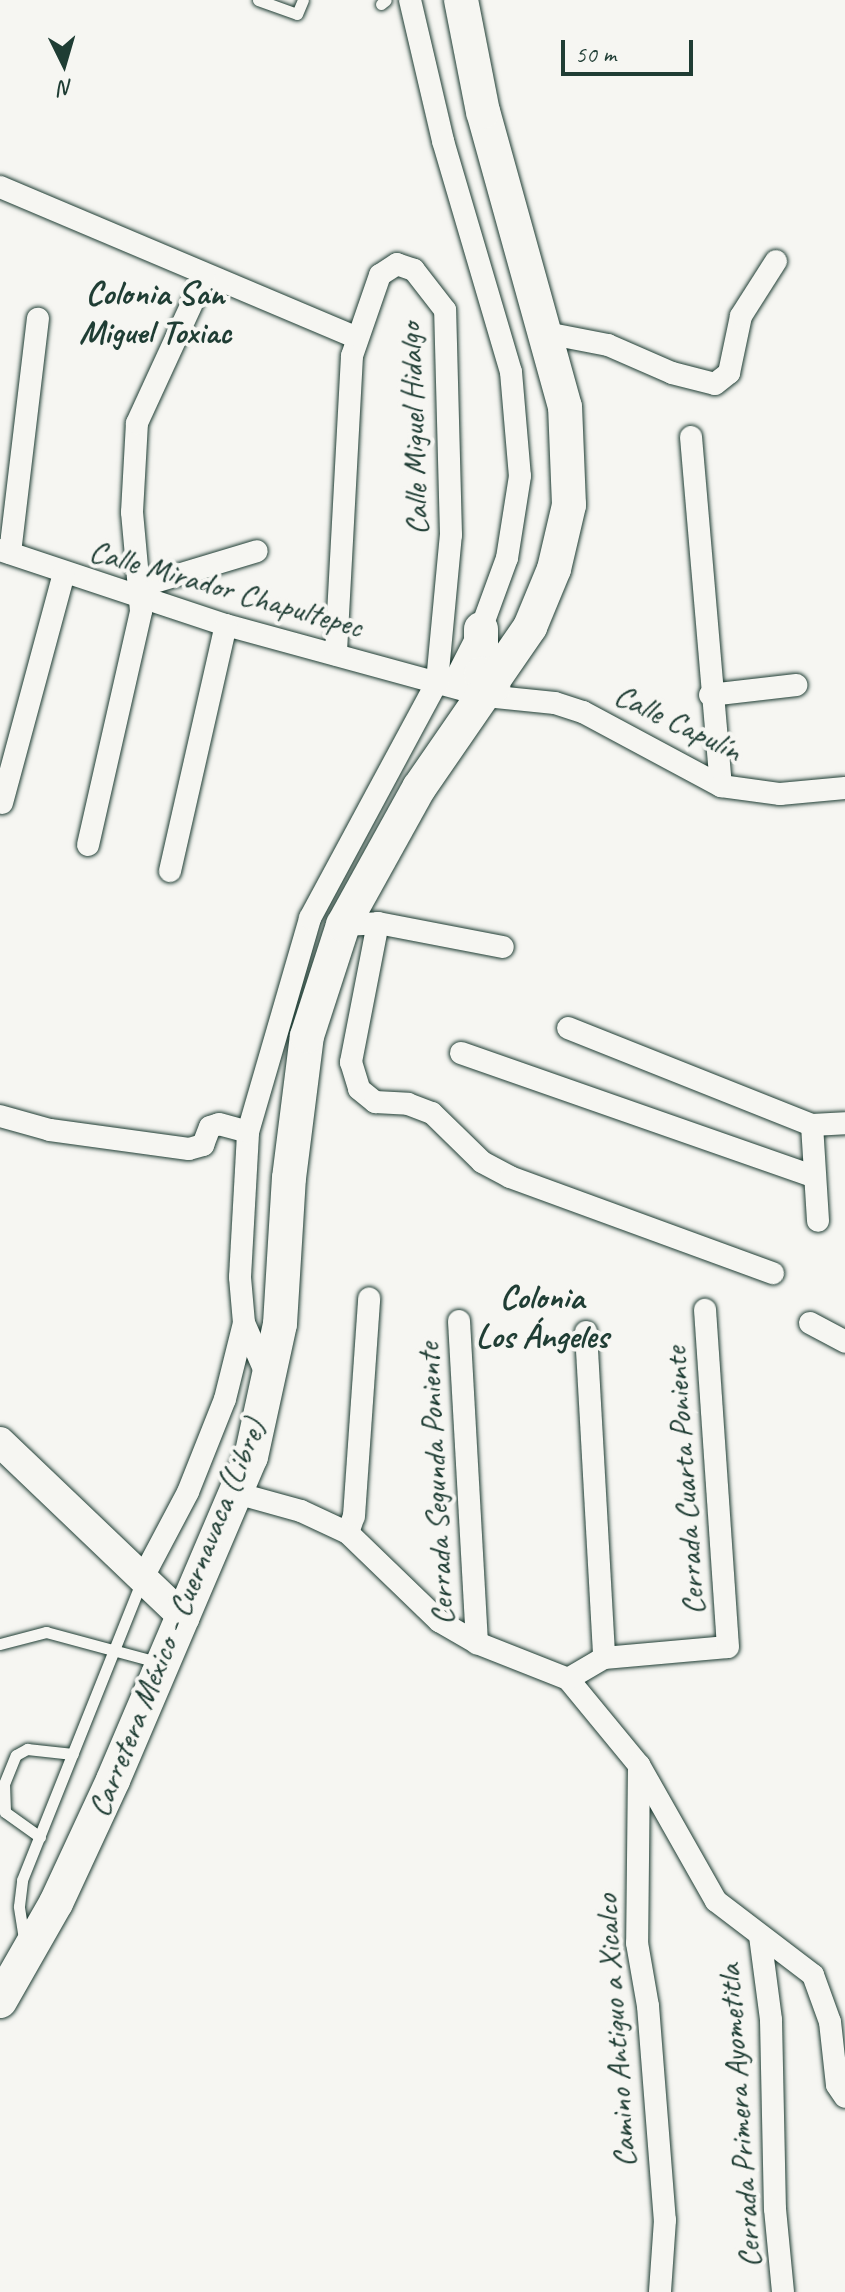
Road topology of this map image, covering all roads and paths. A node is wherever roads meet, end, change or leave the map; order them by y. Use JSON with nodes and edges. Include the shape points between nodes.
{"nodes":[{"id":1,"x":258,"y":0,"type":"edge"},
{"id":2,"x":303,"y":0,"type":"edge"},
{"id":3,"x":410,"y":0,"type":"edge"},
{"id":4,"x":461,"y":0,"type":"edge"},
{"id":5,"x":0,"y":187,"type":"edge"},
{"id":6,"x":776,"y":261,"type":"dead end"},
{"id":7,"x":204,"y":277,"type":"junction"},
{"id":8,"x":38,"y":319,"type":"dead end"},
{"id":9,"x":546,"y":333,"type":"junction"},
{"id":10,"x":355,"y":337,"type":"junction"},
{"id":11,"x":691,"y":437,"type":"dead end"},
{"id":12,"x":257,"y":551,"type":"dead end"},
{"id":13,"x":5,"y":552,"type":"edge"},
{"id":14,"x":64,"y":574,"type":"junction"},
{"id":15,"x":138,"y":593,"type":"junction"},
{"id":16,"x":226,"y":625,"type":"junction"},
{"id":17,"x":481,"y":629,"type":"junction"},
{"id":18,"x":336,"y":655,"type":"junction"},
{"id":19,"x":444,"y":684,"type":"junction"},
{"id":20,"x":796,"y":685,"type":"dead end"},
{"id":21,"x":489,"y":691,"type":"junction"},
{"id":22,"x":710,"y":695,"type":"junction"},
{"id":23,"x":721,"y":786,"type":"junction"},
{"id":24,"x":845,"y":788,"type":"edge"},
{"id":25,"x":2,"y":803,"type":"dead end"},
{"id":26,"x":88,"y":845,"type":"dead end"},
{"id":27,"x":170,"y":871,"type":"dead end"},
{"id":28,"x":378,"y":923,"type":"junction"},
{"id":29,"x":343,"y":925,"type":"junction"},
{"id":30,"x":503,"y":947,"type":"dead end"},
{"id":31,"x":568,"y":1028,"type":"dead end"},
{"id":32,"x":461,"y":1053,"type":"dead end"},
{"id":33,"x":0,"y":1116,"type":"edge"},
{"id":34,"x":845,"y":1123,"type":"edge"},
{"id":35,"x":812,"y":1125,"type":"junction"},
{"id":36,"x":248,"y":1132,"type":"junction"},
{"id":37,"x":815,"y":1177,"type":"junction"},
{"id":38,"x":818,"y":1221,"type":"dead end"},
{"id":39,"x":773,"y":1273,"type":"dead end"},
{"id":40,"x":369,"y":1299,"type":"dead end"},
{"id":41,"x":705,"y":1310,"type":"dead end"},
{"id":42,"x":459,"y":1321,"type":"dead end"},
{"id":43,"x":244,"y":1323,"type":"junction"},
{"id":44,"x":810,"y":1323,"type":"dead end"},
{"id":45,"x":586,"y":1332,"type":"dead end"},
{"id":46,"x":845,"y":1342,"type":"edge"},
{"id":47,"x":270,"y":1383,"type":"junction"},
{"id":48,"x":0,"y":1442,"type":"edge"},
{"id":49,"x":236,"y":1493,"type":"junction"},
{"id":50,"x":348,"y":1533,"type":"junction"},
{"id":51,"x":142,"y":1579,"type":"junction"},
{"id":52,"x":184,"y":1618,"type":"junction"},
{"id":53,"x":477,"y":1643,"type":"junction"},
{"id":54,"x":0,"y":1644,"type":"edge"},
{"id":55,"x":116,"y":1650,"type":"junction"},
{"id":56,"x":604,"y":1658,"type":"junction"},
{"id":57,"x":162,"y":1663,"type":"junction"},
{"id":58,"x":568,"y":1679,"type":"junction"},
{"id":59,"x":73,"y":1754,"type":"junction"},
{"id":60,"x":639,"y":1765,"type":"junction"},
{"id":61,"x":40,"y":1837,"type":"junction"},
{"id":62,"x":760,"y":1936,"type":"junction"},
{"id":63,"x":27,"y":1957,"type":"junction"},
{"id":64,"x":0,"y":2001,"type":"edge"},
{"id":65,"x":845,"y":2097,"type":"edge"},
{"id":66,"x":660,"y":2292,"type":"edge"},
{"id":67,"x":783,"y":2292,"type":"edge"}],
"edges":[{"from":1,"to":2,"type":"lane","via":[[297,14]]},
{"from":3,"to":17,"type":"street","via":[[443,141],[511,372],[520,476],[507,558]]},
{"from":4,"to":9,"type":"main road","name":"Carretera México - Cuernavaca (Libre)","via":[[483,112]]},
{"from":5,"to":7,"type":"street"},
{"from":6,"to":9,"type":"street","via":[[741,316],[729,373],[715,384],[672,373],[608,345]]},
{"from":7,"to":10,"type":"street"},
{"from":7,"to":15,"type":"street","via":[[137,423],[132,512]]},
{"from":8,"to":13,"type":"street"},
{"from":9,"to":21,"type":"main road","name":"Carretera México - Cuernavaca (Libre)","via":[[565,407],[569,505],[543,598]]},
{"from":10,"to":18,"type":"street","name":"Calle Miguel Hidalgo"},
{"from":10,"to":19,"type":"street","name":"Calle Miguel Hidalgo","via":[[380,275],[397,264],[414,270],[445,310],[451,535]]},
{"from":11,"to":22,"type":"street"},
{"from":12,"to":15,"type":"street"},
{"from":13,"to":14,"type":"street","name":"Calle Mirador Chapultepec"},
{"from":14,"to":15,"type":"street","name":"Calle Mirador Chapultepec"},
{"from":14,"to":25,"type":"street"},
{"from":15,"to":16,"type":"street","name":"Calle Mirador Chapultepec"},
{"from":15,"to":26,"type":"street","via":[[141,611]]},
{"from":16,"to":18,"type":"street","name":"Calle Mirador Chapultepec"},
{"from":16,"to":27,"type":"street"},
{"from":17,"to":19,"type":"street"},
{"from":17,"to":21,"type":"main road","via":[[481,674]]},
{"from":18,"to":19,"type":"street","name":"Calle Mirador Chapultepec"},
{"from":19,"to":21,"type":"street","name":"Calle Mirador Chapultepec"},
{"from":19,"to":36,"type":"street","via":[[310,918]]},
{"from":20,"to":22,"type":"street"},
{"from":21,"to":23,"type":"street","name":"Calle Capulín","via":[[583,712]]},
{"from":21,"to":29,"type":"main road","name":"Carretera México - Cuernavaca (Libre)","via":[[419,788]]},
{"from":22,"to":23,"type":"street"},
{"from":23,"to":24,"type":"street","name":"Calle Capulín","via":[[780,794]]},
{"from":28,"to":29,"type":"street"},
{"from":28,"to":30,"type":"street"},
{"from":28,"to":39,"type":"street","via":[[351,1062],[359,1089],[375,1102],[408,1104],[432,1113],[482,1162],[510,1177]]},
{"from":29,"to":47,"type":"main road","name":"Carretera México - Cuernavaca (Libre)","via":[[307,1036]]},
{"from":31,"to":35,"type":"street"},
{"from":32,"to":37,"type":"street"},
{"from":33,"to":36,"type":"street","via":[[50,1130],[189,1149],[203,1145],[210,1127],[219,1124]]},
{"from":34,"to":35,"type":"street"},
{"from":35,"to":37,"type":"street"},
{"from":36,"to":43,"type":"street","via":[[240,1277]]},
{"from":37,"to":38,"type":"street"},
{"from":40,"to":50,"type":"street","via":[[354,1516]]},
{"from":41,"to":56,"type":"street","name":"Cerrada Cuarta Poniente","via":[[728,1647]]},
{"from":42,"to":53,"type":"street","name":"Cerrada Segunda Poniente"},
{"from":43,"to":47,"type":"street"},
{"from":43,"to":51,"type":"street","via":[[225,1399],[188,1492]]},
{"from":44,"to":46,"type":"street"},
{"from":45,"to":56,"type":"street"},
{"from":47,"to":49,"type":"main road","name":"Carretera México - Cuernavaca (Libre)"},
{"from":48,"to":51,"type":"main road"},
{"from":49,"to":50,"type":"street","via":[[301,1511]]},
{"from":49,"to":52,"type":"main road","name":"Carretera México - Cuernavaca (Libre)"},
{"from":50,"to":53,"type":"street","via":[[439,1621]]},
{"from":51,"to":52,"type":"main road"},
{"from":51,"to":55,"type":"lane"},
{"from":52,"to":57,"type":"main road","name":"Carretera México - Cuernavaca (Libre)"},
{"from":53,"to":58,"type":"street"},
{"from":54,"to":55,"type":"lane","via":[[46,1632]]},
{"from":55,"to":57,"type":"lane"},
{"from":55,"to":59,"type":"lane"},
{"from":56,"to":58,"type":"street"},
{"from":57,"to":63,"type":"main road","name":"Carretera México - Cuernavaca (Libre)","via":[[107,1794]]},
{"from":58,"to":60,"type":"street"},
{"from":59,"to":61,"type":"lane"},
{"from":59,"to":61,"type":"lane","via":[[27,1749],[16,1755],[4,1784],[5,1812]]},
{"from":60,"to":62,"type":"street","via":[[716,1901]]},
{"from":60,"to":66,"type":"street","name":"Camino Antiguo a Xicalco","via":[[637,1943],[648,2006],[665,2220]]},
{"from":61,"to":63,"type":"lane","via":[[22,1880],[19,1906]]},
{"from":62,"to":65,"type":"street","via":[[813,1975],[830,2022],[837,2085]]},
{"from":62,"to":67,"type":"street","name":"Cerrada Primera Ayometitla","via":[[771,2020],[775,2209]]},
{"from":63,"to":64,"type":"main road","name":"Carretera México - Cuernavaca (Libre)"}]}
